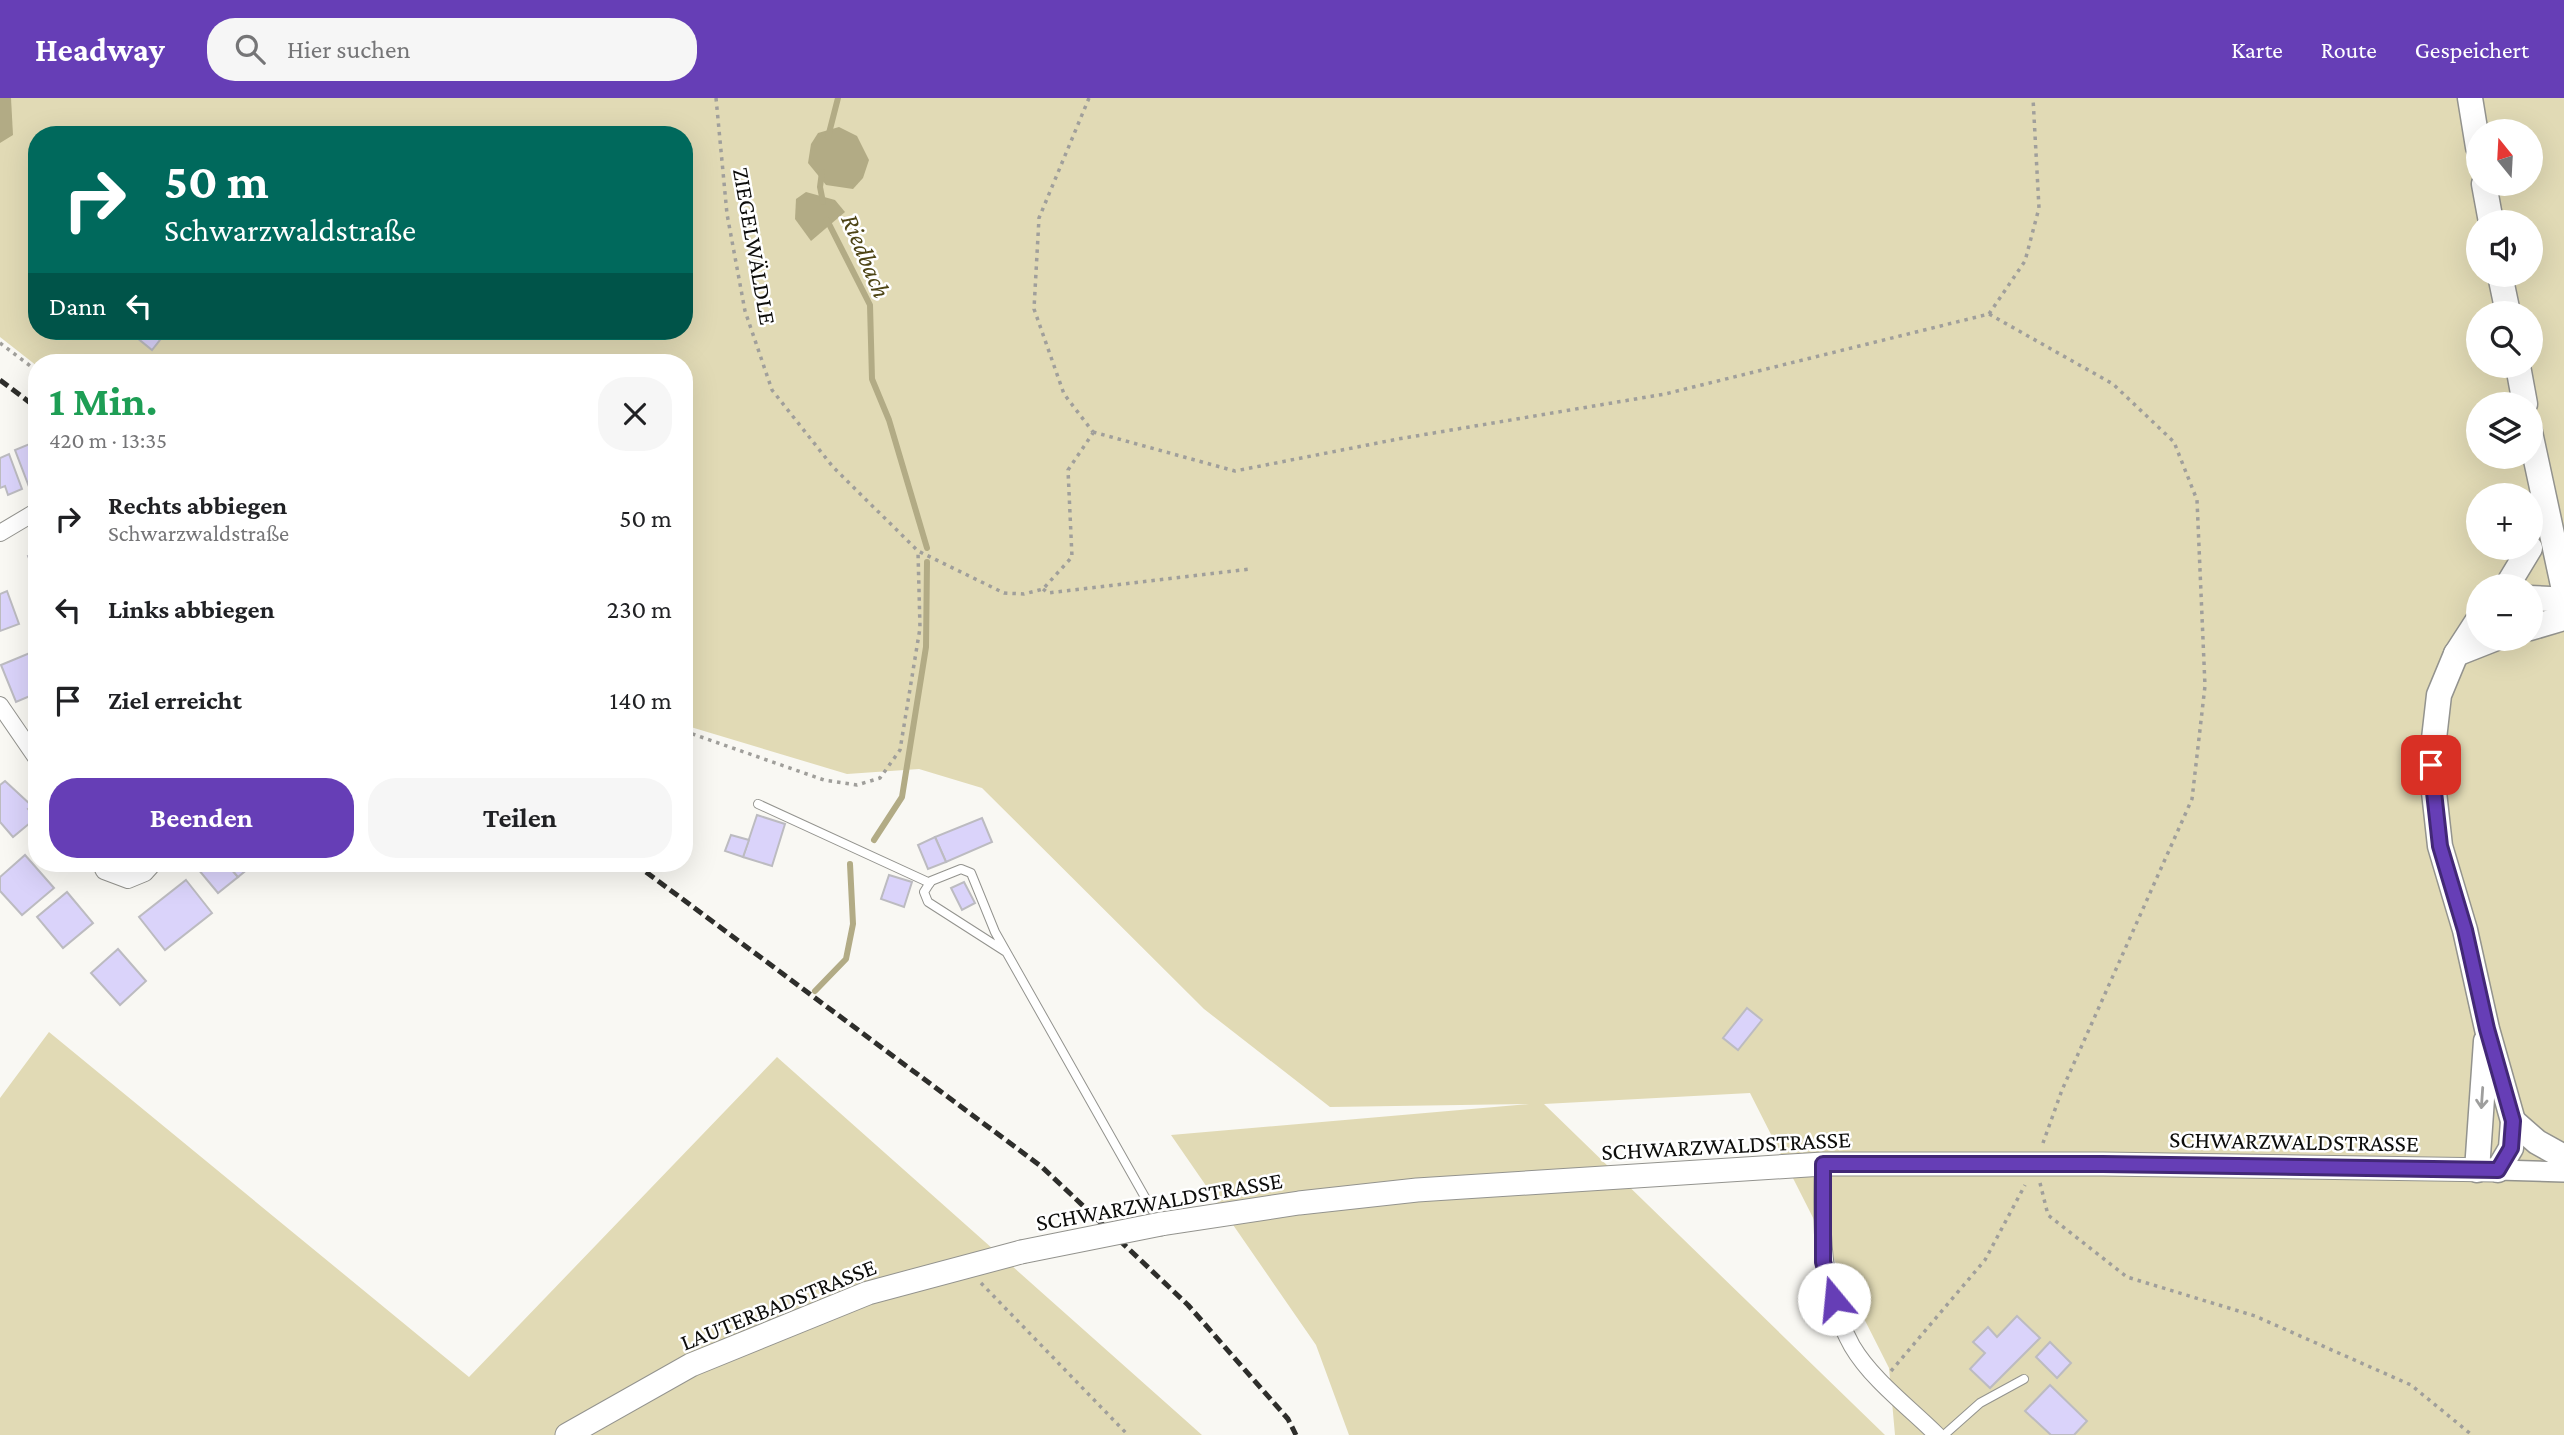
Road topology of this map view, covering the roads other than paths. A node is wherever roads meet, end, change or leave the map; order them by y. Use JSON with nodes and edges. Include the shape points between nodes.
{"nodes":[{"id":1,"x":2470,"y":98,"type":"edge"},
{"id":2,"x":2473,"y":119,"type":"edge"},
{"id":3,"x":2537,"y":469,"type":"edge"},
{"id":4,"x":2545,"y":507,"type":"junction"},
{"id":5,"x":2543,"y":512,"type":"edge"},
{"id":6,"x":28,"y":516,"type":"edge"},
{"id":7,"x":0,"y":533,"type":"edge"},
{"id":8,"x":2564,"y":590,"type":"edge"},
{"id":9,"x":2543,"y":599,"type":"edge"},
{"id":10,"x":2564,"y":611,"type":"edge"},
{"id":11,"x":2564,"y":618,"type":"edge"},
{"id":12,"x":2543,"y":624,"type":"edge"},
{"id":13,"x":2466,"y":639,"type":"edge"},
{"id":14,"x":2466,"y":650,"type":"edge"},
{"id":15,"x":2456,"y":654,"type":"junction"},
{"id":16,"x":0,"y":705,"type":"edge"},
{"id":17,"x":28,"y":746,"type":"edge"},
{"id":18,"x":758,"y":804,"type":"dead end"},
{"id":19,"x":104,"y":872,"type":"edge"},
{"id":20,"x":146,"y":872,"type":"edge"},
{"id":21,"x":930,"y":883,"type":"junction"},
{"id":22,"x":1006,"y":952,"type":"junction"},
{"id":23,"x":2487,"y":1029,"type":"junction"},
{"id":24,"x":2513,"y":1121,"type":"junction"},
{"id":25,"x":2564,"y":1157,"type":"edge"},
{"id":26,"x":1823,"y":1164,"type":"junction"},
{"id":27,"x":2487,"y":1170,"type":"junction"},
{"id":28,"x":2564,"y":1172,"type":"edge"},
{"id":29,"x":1161,"y":1224,"type":"junction"},
{"id":30,"x":1021,"y":1252,"type":"joint"},
{"id":31,"x":2024,"y":1379,"type":"dead end"},
{"id":32,"x":567,"y":1435,"type":"edge"},
{"id":33,"x":1937,"y":1435,"type":"edge"},
{"id":34,"x":1944,"y":1435,"type":"edge"}],
"edges":[{"from":1,"to":2,"type":"main road"},
{"from":3,"to":4,"type":"main road"},
{"from":4,"to":5,"type":"main road"},
{"from":4,"to":8,"type":"main road"},
{"from":6,"to":7,"type":"street"},
{"from":9,"to":10,"type":"main road"},
{"from":11,"to":12,"type":"main road"},
{"from":13,"to":15,"type":"main road"},
{"from":14,"to":15,"type":"main road"},
{"from":15,"to":23,"type":"main road","via":[[2439,695],[2431,765],[2440,846]]},
{"from":16,"to":17,"type":"street"},
{"from":18,"to":21,"type":"lane"},
{"from":19,"to":20,"type":"street","via":[[128,880]]},
{"from":21,"to":22,"type":"lane","via":[[924,892],[928,902]]},
{"from":21,"to":22,"type":"lane","via":[[961,869],[971,873]]},
{"from":22,"to":29,"type":"lane"},
{"from":23,"to":24,"type":"main road"},
{"from":23,"to":27,"type":"main road","one_way":true},
{"from":24,"to":25,"type":"main road"},
{"from":24,"to":27,"type":"main road","via":[[2511,1148]]},
{"from":26,"to":27,"type":"main road","name":"SCHWARZWALDSTRASSE"},
{"from":26,"to":29,"type":"main road","name":"SCHWARZWALDSTRASSE","via":[[1417,1190]]},
{"from":26,"to":33,"type":"street","via":[[1823,1262],[1839,1317],[1853,1348]]},
{"from":27,"to":28,"type":"street","name":"SCHWARZWALDSTRASSE"},
{"from":29,"to":30,"type":"main road","name":"SCHWARZWALDSTRASSE","bridge":true},
{"from":30,"to":32,"type":"main road","name":"LAUTERBADSTRASSE","via":[[868,1293],[691,1365]]},
{"from":31,"to":34,"type":"lane","via":[[1980,1403]]}]}
